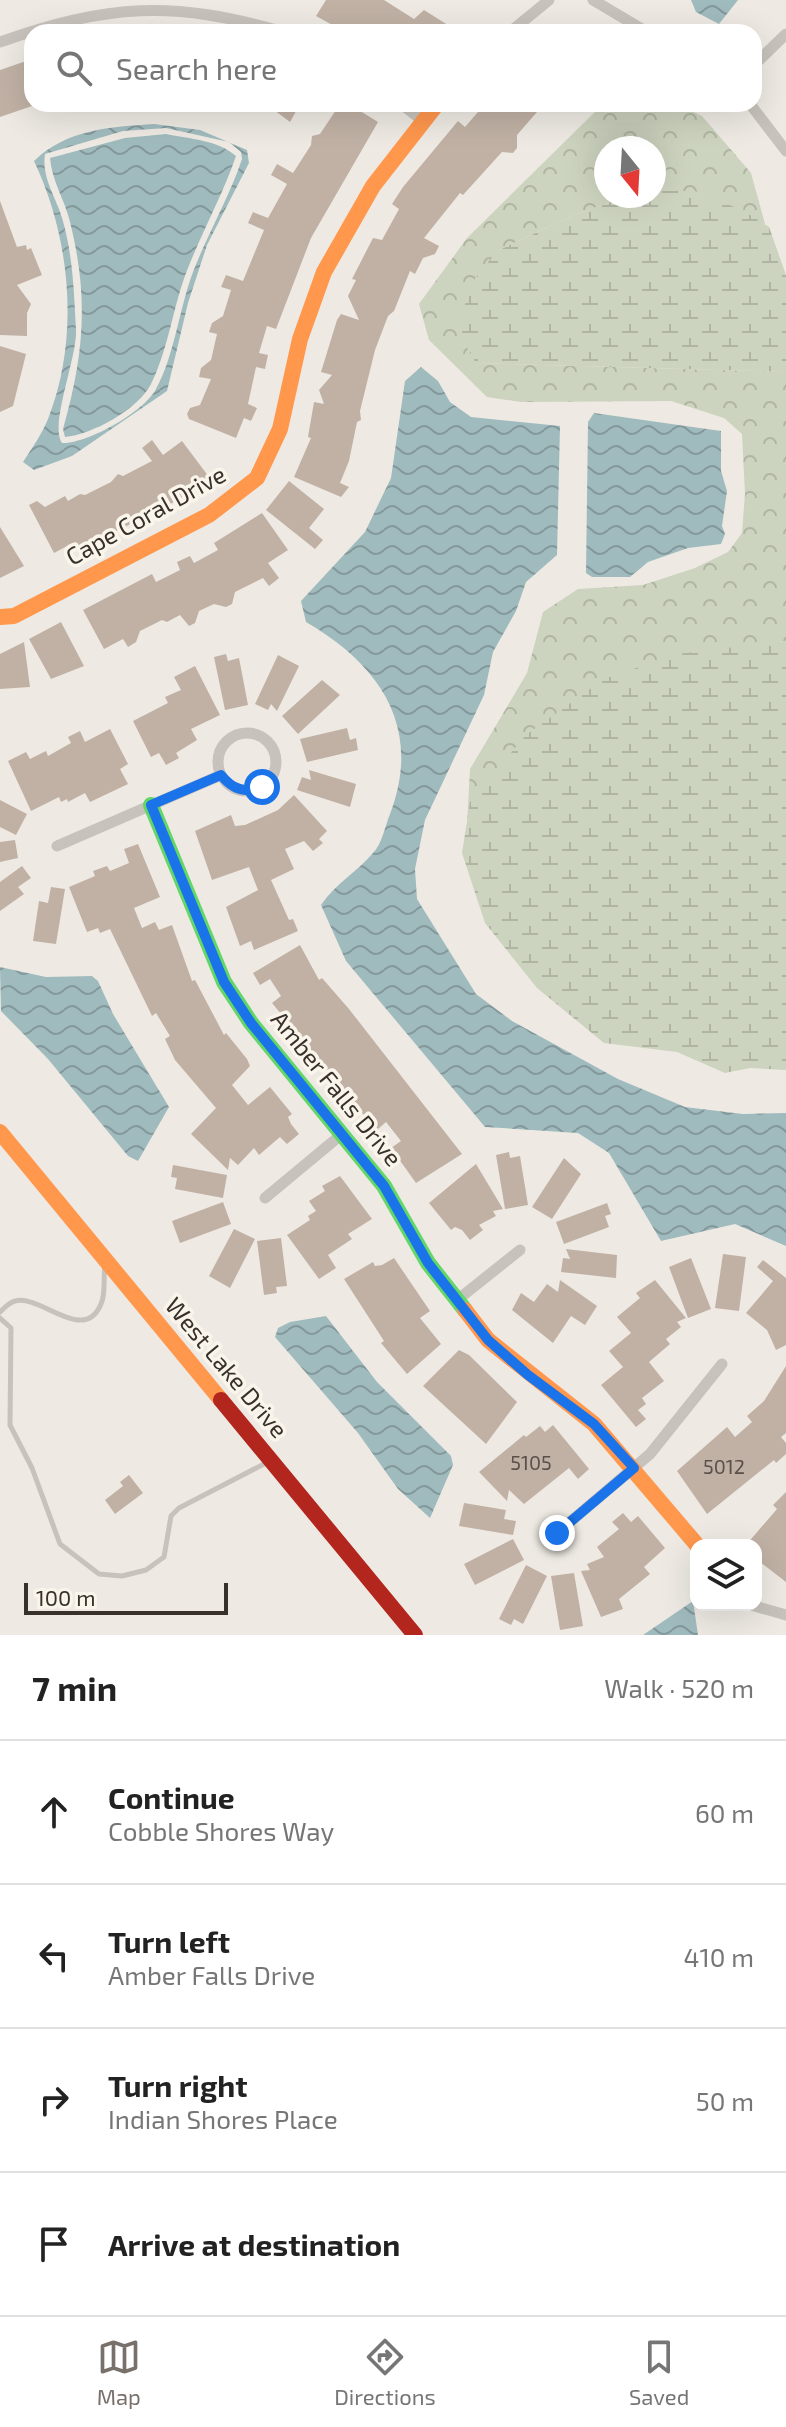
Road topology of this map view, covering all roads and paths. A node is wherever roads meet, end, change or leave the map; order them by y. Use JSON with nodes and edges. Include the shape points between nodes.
{"nodes":[{"id":1,"x":549,"y":0,"type":"edge"},
{"id":2,"x":593,"y":0,"type":"edge"},
{"id":3,"x":58,"y":24,"type":"edge"},
{"id":4,"x":257,"y":24,"type":"edge"},
{"id":5,"x":520,"y":24,"type":"edge"},
{"id":6,"x":634,"y":24,"type":"edge"},
{"id":7,"x":786,"y":34,"type":"edge"},
{"id":8,"x":24,"y":35,"type":"edge"},
{"id":9,"x":0,"y":42,"type":"edge"},
{"id":10,"x":762,"y":57,"type":"edge"},
{"id":11,"x":411,"y":112,"type":"edge"},
{"id":12,"x":430,"y":112,"type":"edge"},
{"id":13,"x":756,"y":112,"type":"edge"},
{"id":14,"x":423,"y":121,"type":"junction"},
{"id":15,"x":786,"y":151,"type":"edge"},
{"id":16,"x":0,"y":617,"type":"edge"},
{"id":17,"x":221,"y":775,"type":"junction"},
{"id":18,"x":151,"y":805,"type":"junction"},
{"id":19,"x":57,"y":846,"type":"dead end"},
{"id":20,"x":0,"y":1132,"type":"edge"},
{"id":21,"x":342,"y":1134,"type":"junction"},
{"id":22,"x":265,"y":1198,"type":"dead end"},
{"id":23,"x":520,"y":1250,"type":"dead end"},
{"id":24,"x":106,"y":1261,"type":"junction"},
{"id":25,"x":456,"y":1301,"type":"junction"},
{"id":26,"x":0,"y":1312,"type":"edge"},
{"id":27,"x":0,"y":1318,"type":"edge"},
{"id":28,"x":722,"y":1364,"type":"dead end"},
{"id":29,"x":271,"y":1460,"type":"junction"},
{"id":30,"x":634,"y":1468,"type":"junction"},
{"id":31,"x":557,"y":1533,"type":"dead end"},
{"id":32,"x":692,"y":1539,"type":"edge"},
{"id":33,"x":762,"y":1608,"type":"edge"},
{"id":34,"x":786,"y":1615,"type":"edge"},
{"id":35,"x":415,"y":1635,"type":"edge"}],
"edges":[{"from":1,"to":5,"type":"street"},
{"from":2,"to":6,"type":"street"},
{"from":3,"to":4,"type":"street","via":[[110,8],[156,5],[206,9]]},
{"from":7,"to":10,"type":"street"},
{"from":8,"to":9,"type":"street"},
{"from":11,"to":14,"type":"street"},
{"from":12,"to":14,"type":"street","name":"Cape Coral Drive"},
{"from":13,"to":15,"type":"street"},
{"from":14,"to":16,"type":"street","name":"Cape Coral Drive","via":[[379,173],[321,280],[299,339],[273,449],[258,477],[204,517],[14,616]]},
{"from":17,"to":17,"type":"street","via":[[234,788],[262,787],[274,773],[271,745],[256,734],[237,735],[223,747]]},
{"from":17,"to":18,"type":"street"},
{"from":18,"to":19,"type":"street"},
{"from":18,"to":21,"type":"street","name":"Amber Falls Drive","via":[[224,982]]},
{"from":20,"to":24,"type":"street","name":"West Lake Drive"},
{"from":21,"to":22,"type":"street"},
{"from":21,"to":25,"type":"street","name":"Amber Falls Drive","via":[[384,1186]]},
{"from":23,"to":25,"type":"street"},
{"from":24,"to":26,"type":"lane","via":[[103,1301],[82,1320],[63,1317],[31,1300],[13,1301]]},
{"from":24,"to":29,"type":"street","name":"West Lake Drive"},
{"from":25,"to":30,"type":"street","name":"Amber Falls Drive","via":[[488,1340],[594,1424]]},
{"from":27,"to":29,"type":"lane","via":[[11,1328],[8,1405],[13,1433],[60,1544],[99,1574],[146,1570],[164,1557],[171,1516],[179,1508]]},
{"from":28,"to":30,"type":"street"},
{"from":29,"to":35,"type":"street","name":"West Lake Drive"},
{"from":30,"to":31,"type":"street"},
{"from":30,"to":32,"type":"street","name":"Amber Falls Drive"},
{"from":33,"to":34,"type":"street"}]}
